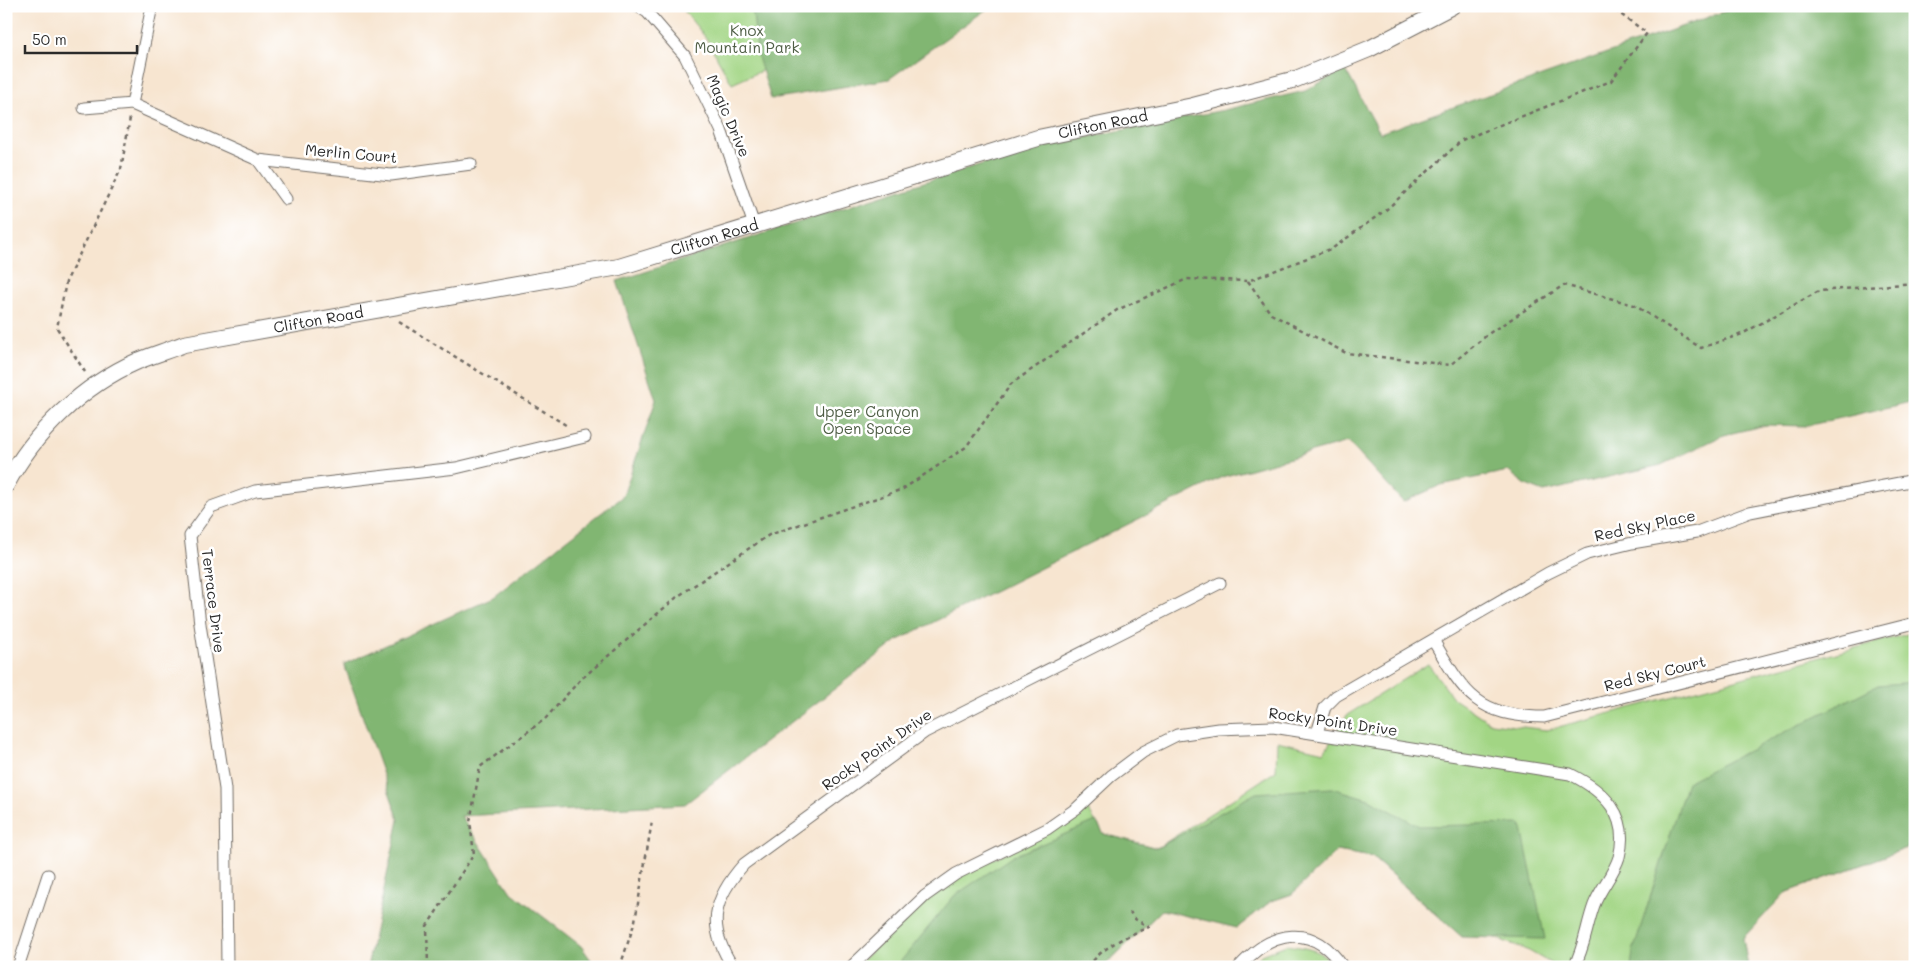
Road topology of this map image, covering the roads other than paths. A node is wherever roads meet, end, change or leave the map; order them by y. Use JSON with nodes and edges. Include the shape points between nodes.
{"nodes":[{"id":1,"x":152,"y":6,"type":"edge"},
{"id":2,"x":637,"y":6,"type":"edge"},
{"id":3,"x":1452,"y":6,"type":"edge"},
{"id":4,"x":132,"y":104,"type":"junction"},
{"id":5,"x":84,"y":108,"type":"dead end"},
{"id":6,"x":258,"y":160,"type":"junction"},
{"id":7,"x":471,"y":164,"type":"dead end"},
{"id":8,"x":286,"y":199,"type":"dead end"},
{"id":9,"x":754,"y":225,"type":"junction"},
{"id":10,"x":585,"y":437,"type":"road end"},
{"id":11,"x":1915,"y":480,"type":"edge"},
{"id":12,"x":6,"y":485,"type":"edge"},
{"id":13,"x":1220,"y":583,"type":"dead end"},
{"id":14,"x":1915,"y":623,"type":"edge"},
{"id":15,"x":1433,"y":640,"type":"junction"},
{"id":16,"x":1317,"y":733,"type":"junction"},
{"id":17,"x":48,"y":875,"type":"dead end"},
{"id":18,"x":18,"y":967,"type":"edge"},
{"id":19,"x":227,"y":967,"type":"edge"},
{"id":20,"x":733,"y":967,"type":"edge"},
{"id":21,"x":851,"y":967,"type":"edge"},
{"id":22,"x":1239,"y":967,"type":"edge"},
{"id":23,"x":1343,"y":967,"type":"edge"},
{"id":24,"x":1574,"y":967,"type":"edge"}],
"edges":[{"from":1,"to":4,"type":"street"},
{"from":2,"to":9,"type":"street","name":"Magic Drive","via":[[647,12],[685,56],[721,130]]},
{"from":3,"to":9,"type":"street","name":"Clifton Road","via":[[1369,49],[1296,79],[1193,106],[1038,138]]},
{"from":4,"to":5,"type":"street","name":"Merlin Court"},
{"from":4,"to":6,"type":"street","name":"Merlin Court"},
{"from":6,"to":7,"type":"street","name":"Merlin Court","via":[[391,175]]},
{"from":6,"to":8,"type":"street"},
{"from":9,"to":12,"type":"street","name":"Clifton Road","via":[[619,267],[184,344],[136,362],[94,386],[46,426]]},
{"from":10,"to":19,"type":"street","name":"Terrace Drive","via":[[456,468],[255,491],[211,507],[190,536],[225,789]]},
{"from":11,"to":15,"type":"street","name":"Red Sky Place","via":[[1750,512],[1697,532],[1587,554]]},
{"from":13,"to":20,"type":"street","name":"Rocky Point Drive","via":[[925,732],[744,864],[729,881],[717,904],[716,930],[722,951]]},
{"from":14,"to":15,"type":"street","name":"Red Sky Court","via":[[1544,717],[1516,717],[1491,709],[1467,693]]},
{"from":15,"to":16,"type":"street","name":"Red Sky Place","via":[[1336,696],[1325,707]]},
{"from":16,"to":21,"type":"street","name":"Rocky Point Drive","via":[[1273,727],[1218,728],[1177,735],[1143,752],[1047,829],[956,874],[925,896]]},
{"from":16,"to":24,"type":"street","name":"Rocky Point Drive","via":[[1570,774],[1591,784],[1611,803],[1622,829],[1619,858],[1594,904],[1583,949]]},
{"from":17,"to":18,"type":"street"},
{"from":22,"to":23,"type":"street","via":[[1257,948],[1289,935],[1322,944]]}]}
